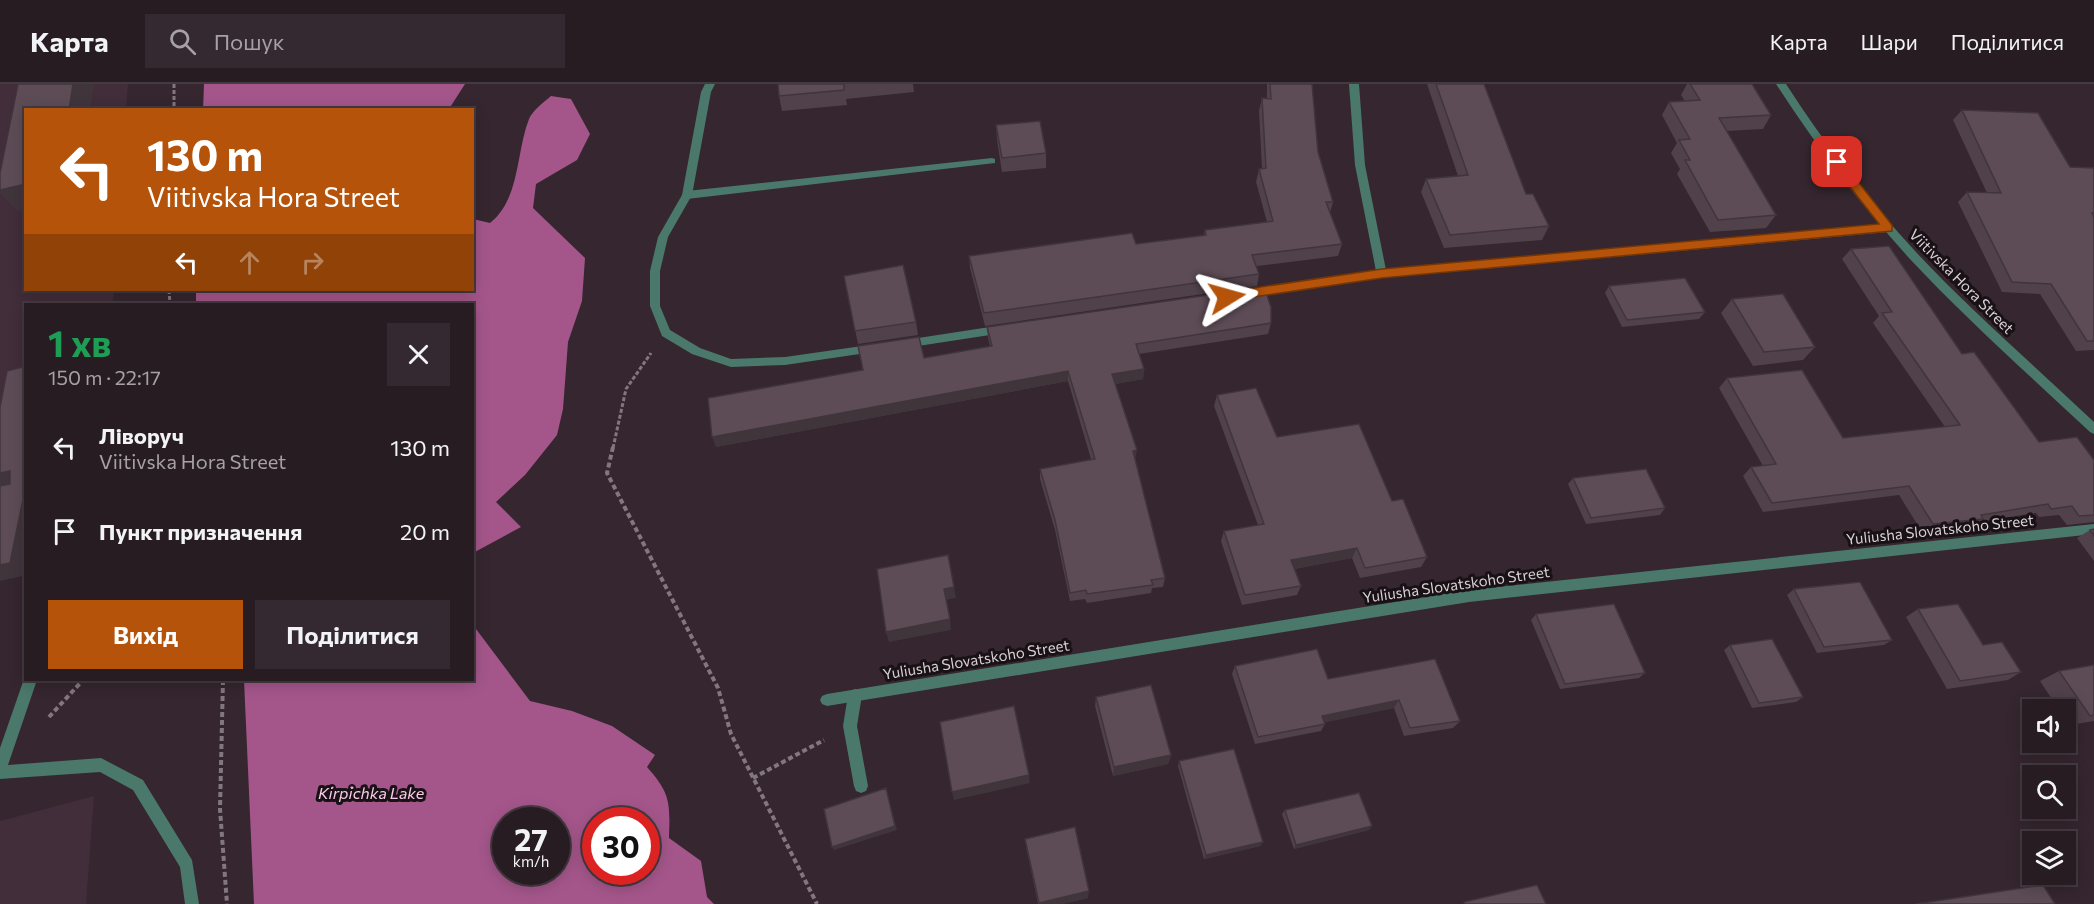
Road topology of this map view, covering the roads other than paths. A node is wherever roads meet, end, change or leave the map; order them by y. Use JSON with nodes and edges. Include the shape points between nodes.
{"nodes":[{"id":1,"x":710,"y":84,"type":"edge"},
{"id":2,"x":1354,"y":84,"type":"edge"},
{"id":3,"x":1781,"y":84,"type":"edge"},
{"id":4,"x":992,"y":161,"type":"dead end"},
{"id":5,"x":687,"y":195,"type":"junction"},
{"id":6,"x":1888,"y":228,"type":"junction"},
{"id":7,"x":1382,"y":274,"type":"junction"},
{"id":8,"x":1239,"y":295,"type":"edge"},
{"id":9,"x":1018,"y":327,"type":"edge"},
{"id":10,"x":2094,"y":429,"type":"edge"},
{"id":11,"x":2094,"y":529,"type":"edge"},
{"id":12,"x":30,"y":681,"type":"edge"},
{"id":13,"x":855,"y":695,"type":"junction"},
{"id":14,"x":827,"y":700,"type":"dead end"},
{"id":15,"x":0,"y":768,"type":"edge"},
{"id":16,"x":0,"y":772,"type":"edge"},
{"id":17,"x":861,"y":786,"type":"dead end"},
{"id":18,"x":192,"y":904,"type":"edge"}],
"edges":[{"from":1,"to":5,"type":"street"},
{"from":2,"to":7,"type":"street","via":[[1360,165]]},
{"from":3,"to":6,"type":"street","name":"Viitivska Hora Street"},
{"from":4,"to":5,"type":"street"},
{"from":5,"to":9,"type":"street","via":[[663,237],[655,271],[655,306],[666,333],[696,351],[731,363],[785,361]]},
{"from":6,"to":7,"type":"street"},
{"from":6,"to":10,"type":"street","name":"Viitivska Hora Street","via":[[1950,293]]},
{"from":7,"to":8,"type":"street"},
{"from":11,"to":13,"type":"street","name":"Yuliusha Slovatskoho Street","via":[[1468,596]]},
{"from":12,"to":15,"type":"street"},
{"from":13,"to":14,"type":"street","name":"Yuliusha Slovatskoho Street"},
{"from":13,"to":17,"type":"street","via":[[850,726]]},
{"from":16,"to":18,"type":"street","via":[[102,765],[138,784],[187,865]]}]}
